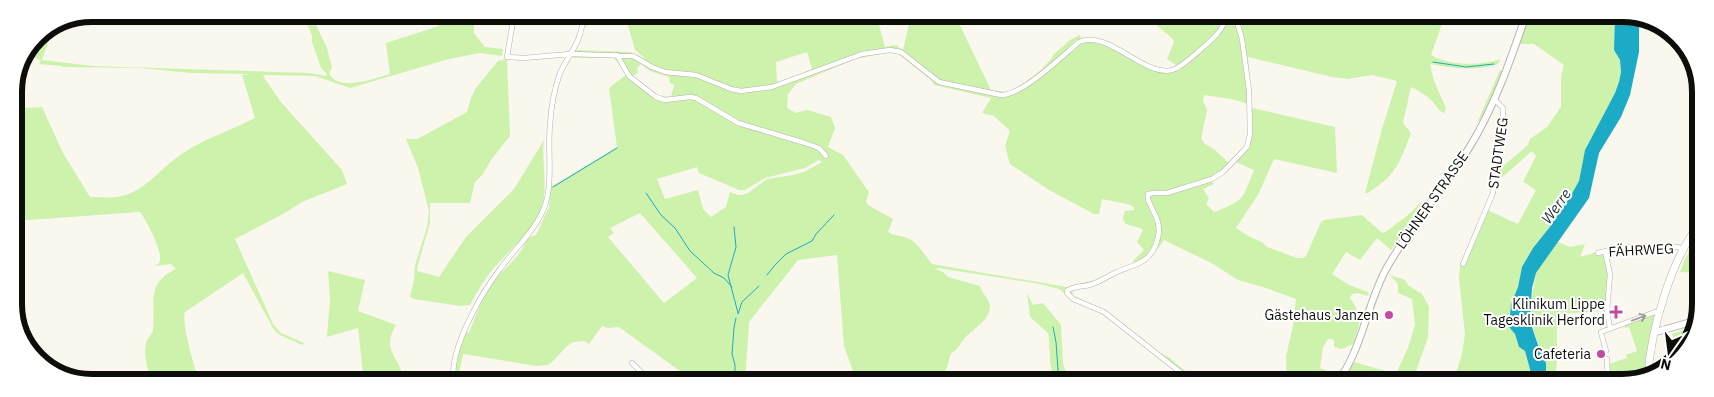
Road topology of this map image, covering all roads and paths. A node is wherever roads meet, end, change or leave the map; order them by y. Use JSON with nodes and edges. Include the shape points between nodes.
{"nodes":[{"id":1,"x":513,"y":22,"type":"edge"},
{"id":2,"x":582,"y":22,"type":"edge"},
{"id":3,"x":1224,"y":22,"type":"edge"},
{"id":4,"x":1237,"y":22,"type":"edge"},
{"id":5,"x":1523,"y":22,"type":"edge"},
{"id":6,"x":570,"y":54,"type":"junction"},
{"id":7,"x":617,"y":55,"type":"junction"},
{"id":8,"x":1495,"y":100,"type":"junction"},
{"id":9,"x":826,"y":156,"type":"dead end"},
{"id":10,"x":1692,"y":236,"type":"edge"},
{"id":11,"x":1684,"y":249,"type":"junction"},
{"id":12,"x":1605,"y":251,"type":"junction"},
{"id":13,"x":1598,"y":253,"type":"dead end"},
{"id":14,"x":1463,"y":264,"type":"dead end"},
{"id":15,"x":1657,"y":313,"type":"junction"},
{"id":16,"x":1689,"y":323,"type":"edge"},
{"id":17,"x":1610,"y":328,"type":"junction"},
{"id":18,"x":1656,"y":332,"type":"junction"},
{"id":19,"x":1606,"y":351,"type":"dead end"},
{"id":20,"x":1607,"y":359,"type":"dead end"},
{"id":21,"x":632,"y":363,"type":"dead end"},
{"id":22,"x":1649,"y":368,"type":"edge"},
{"id":23,"x":454,"y":374,"type":"edge"},
{"id":24,"x":643,"y":374,"type":"edge"},
{"id":25,"x":1183,"y":374,"type":"edge"},
{"id":26,"x":1343,"y":374,"type":"edge"},
{"id":27,"x":1608,"y":374,"type":"edge"}],
"edges":[{"from":1,"to":6,"type":"street","via":[[507,56],[524,58]]},
{"from":2,"to":6,"type":"street"},
{"from":3,"to":7,"type":"street","via":[[1220,32],[1174,69],[1155,68],[1100,41],[1086,39],[1025,86],[1006,95],[939,82],[896,50],[862,54],[772,87],[741,91],[696,75],[665,72],[633,56]]},
{"from":4,"to":25,"type":"street","via":[[1249,90],[1250,134],[1247,147],[1212,179],[1167,193],[1148,194],[1147,201],[1157,216],[1160,228],[1151,254],[1142,262],[1100,282],[1067,290],[1073,299],[1104,312]]},
{"from":5,"to":8,"type":"main road","name":"LÖHNER STRASSE"},
{"from":6,"to":7,"type":"street"},
{"from":6,"to":23,"type":"street","via":[[553,100],[548,194],[544,208],[474,310],[453,362]]},
{"from":7,"to":9,"type":"street","via":[[629,76],[656,97],[665,100],[696,98],[738,123],[805,143],[818,148]]},
{"from":8,"to":14,"type":"street","name":"STADTWEG","via":[[1503,108],[1503,119],[1493,192]]},
{"from":8,"to":26,"type":"main road","name":"LÖHNER STRASSE","via":[[1466,152],[1395,254],[1374,295],[1357,348]]},
{"from":10,"to":11,"type":"main road"},
{"from":11,"to":12,"type":"street","name":"FÄHRWEG","via":[[1674,246]]},
{"from":11,"to":15,"type":"main road"},
{"from":12,"to":13,"type":"street","name":"FÄHRWEG"},
{"from":12,"to":17,"type":"street","via":[[1610,274],[1607,311]]},
{"from":17,"to":15,"type":"street","one_way":true},
{"from":15,"to":18,"type":"main road"},
{"from":16,"to":18,"type":"main road"},
{"from":17,"to":19,"type":"street","via":[[1601,332]]},
{"from":18,"to":22,"type":"main road"},
{"from":20,"to":27,"type":"street"},
{"from":21,"to":24,"type":"street"}]}
